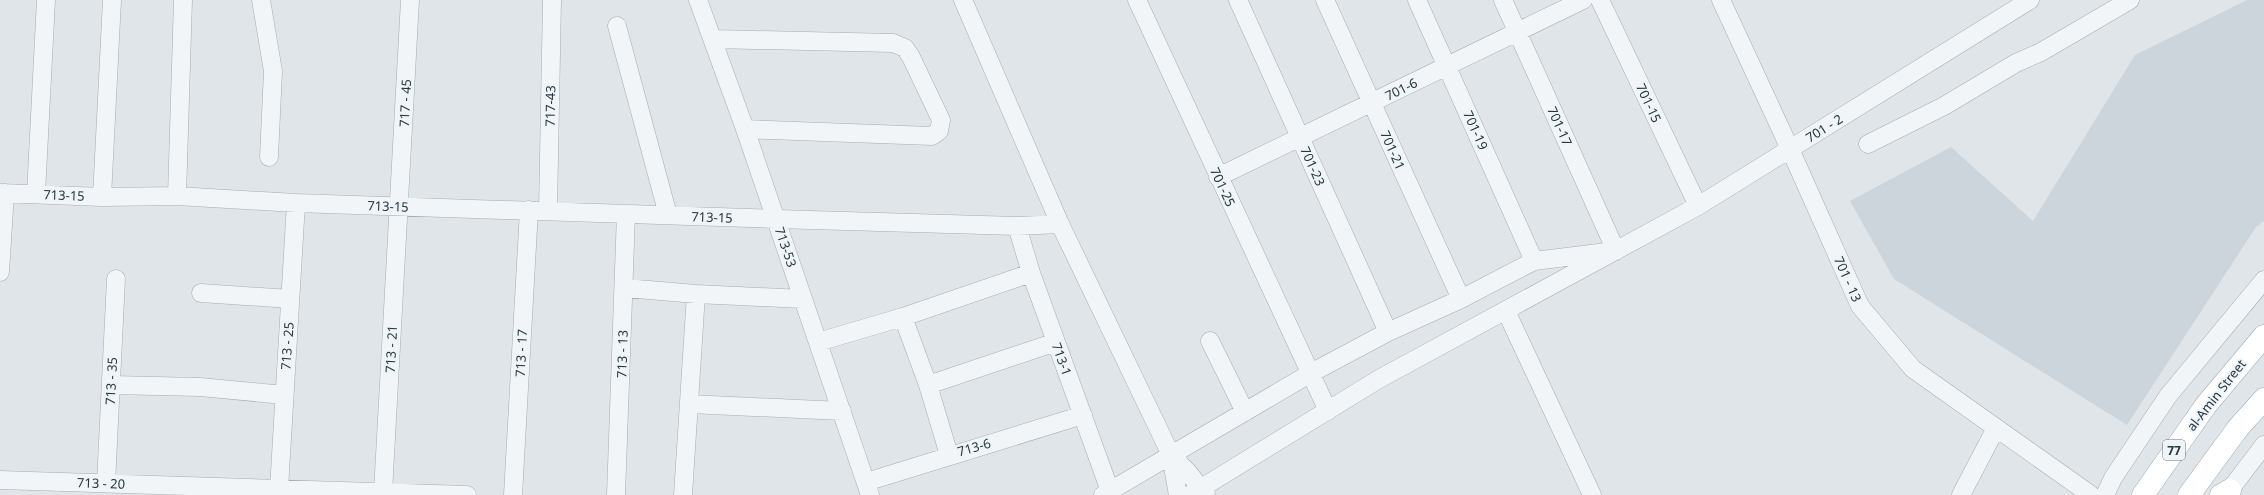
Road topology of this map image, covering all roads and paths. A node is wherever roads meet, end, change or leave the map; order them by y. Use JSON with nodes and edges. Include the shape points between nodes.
{"nodes":[{"id":1,"x":46,"y":0,"type":"edge"},
{"id":2,"x":112,"y":0,"type":"edge"},
{"id":3,"x":183,"y":0,"type":"edge"},
{"id":4,"x":262,"y":0,"type":"edge"},
{"id":5,"x":410,"y":0,"type":"edge"},
{"id":6,"x":552,"y":0,"type":"edge"},
{"id":7,"x":698,"y":0,"type":"edge"},
{"id":8,"x":963,"y":0,"type":"edge"},
{"id":9,"x":1138,"y":0,"type":"edge"},
{"id":10,"x":1238,"y":0,"type":"edge"},
{"id":11,"x":1325,"y":0,"type":"edge"},
{"id":12,"x":1417,"y":0,"type":"edge"},
{"id":13,"x":1503,"y":0,"type":"edge"},
{"id":14,"x":1583,"y":0,"type":"edge"},
{"id":15,"x":1600,"y":0,"type":"edge"},
{"id":16,"x":1721,"y":0,"type":"edge"},
{"id":17,"x":2030,"y":0,"type":"edge"},
{"id":18,"x":2130,"y":0,"type":"edge"},
{"id":19,"x":617,"y":26,"type":"dead end"},
{"id":20,"x":1518,"y":32,"type":"junction"},
{"id":21,"x":713,"y":39,"type":"junction"},
{"id":22,"x":1447,"y":66,"type":"junction"},
{"id":23,"x":1372,"y":103,"type":"junction"},
{"id":24,"x":745,"y":130,"type":"junction"},
{"id":25,"x":1300,"y":138,"type":"junction"},
{"id":26,"x":1868,"y":144,"type":"dead end"},
{"id":27,"x":1790,"y":148,"type":"junction"},
{"id":28,"x":269,"y":157,"type":"dead end"},
{"id":29,"x":1218,"y":177,"type":"junction"},
{"id":30,"x":2,"y":193,"type":"edge"},
{"id":31,"x":36,"y":194,"type":"junction"},
{"id":32,"x":102,"y":196,"type":"junction"},
{"id":33,"x":177,"y":196,"type":"junction"},
{"id":34,"x":296,"y":203,"type":"junction"},
{"id":35,"x":400,"y":206,"type":"junction"},
{"id":36,"x":1698,"y":206,"type":"junction"},
{"id":37,"x":529,"y":210,"type":"junction"},
{"id":38,"x":548,"y":211,"type":"junction"},
{"id":39,"x":626,"y":214,"type":"junction"},
{"id":40,"x":668,"y":215,"type":"junction"},
{"id":41,"x":776,"y":219,"type":"junction"},
{"id":42,"x":1060,"y":224,"type":"junction"},
{"id":43,"x":1017,"y":226,"type":"junction"},
{"id":44,"x":1616,"y":251,"type":"junction"},
{"id":45,"x":1534,"y":261,"type":"junction"},
{"id":46,"x":0,"y":272,"type":"edge"},
{"id":47,"x":1031,"y":273,"type":"junction"},
{"id":48,"x":116,"y":279,"type":"dead end"},
{"id":49,"x":2264,"y":280,"type":"edge"},
{"id":50,"x":625,"y":288,"type":"junction"},
{"id":51,"x":201,"y":293,"type":"dead end"},
{"id":52,"x":696,"y":294,"type":"junction"},
{"id":53,"x":290,"y":299,"type":"junction"},
{"id":54,"x":803,"y":299,"type":"junction"},
{"id":55,"x":1461,"y":299,"type":"junction"},
{"id":56,"x":1506,"y":311,"type":"junction"},
{"id":57,"x":903,"y":317,"type":"junction"},
{"id":58,"x":1388,"y":332,"type":"junction"},
{"id":59,"x":2264,"y":336,"type":"edge"},
{"id":60,"x":1210,"y":341,"type":"dead end"},
{"id":61,"x":818,"y":342,"type":"junction"},
{"id":62,"x":1056,"y":342,"type":"junction"},
{"id":63,"x":1311,"y":373,"type":"junction"},
{"id":64,"x":111,"y":385,"type":"junction"},
{"id":65,"x":928,"y":385,"type":"junction"},
{"id":66,"x":284,"y":395,"type":"junction"},
{"id":67,"x":2264,"y":399,"type":"edge"},
{"id":68,"x":689,"y":404,"type":"junction"},
{"id":69,"x":1328,"y":410,"type":"junction"},
{"id":70,"x":842,"y":411,"type":"junction"},
{"id":71,"x":1245,"y":412,"type":"junction"},
{"id":72,"x":1083,"y":415,"type":"junction"},
{"id":73,"x":1996,"y":428,"type":"junction"},
{"id":74,"x":2264,"y":445,"type":"edge"},
{"id":75,"x":949,"y":454,"type":"junction"},
{"id":76,"x":1171,"y":455,"type":"junction"},
{"id":77,"x":0,"y":480,"type":"edge"},
{"id":78,"x":106,"y":483,"type":"junction"},
{"id":79,"x":51,"y":488,"type":"edge"},
{"id":80,"x":279,"y":488,"type":"junction"},
{"id":81,"x":868,"y":488,"type":"edge"},
{"id":82,"x":141,"y":490,"type":"edge"},
{"id":83,"x":202,"y":491,"type":"edge"},
{"id":84,"x":382,"y":492,"type":"junction"},
{"id":85,"x":336,"y":493,"type":"edge"},
{"id":86,"x":1106,"y":493,"type":"edge"},
{"id":87,"x":1199,"y":493,"type":"edge"},
{"id":88,"x":414,"y":494,"type":"edge"},
{"id":89,"x":2227,"y":494,"type":"edge"},
{"id":90,"x":467,"y":495,"type":"edge"},
{"id":91,"x":513,"y":495,"type":"edge"},
{"id":92,"x":616,"y":495,"type":"edge"},
{"id":93,"x":683,"y":495,"type":"edge"},
{"id":94,"x":1178,"y":495,"type":"edge"},
{"id":95,"x":1592,"y":495,"type":"edge"},
{"id":96,"x":1961,"y":495,"type":"edge"},
{"id":97,"x":2091,"y":495,"type":"edge"},
{"id":98,"x":2105,"y":495,"type":"edge"},
{"id":99,"x":2143,"y":495,"type":"edge"},
{"id":100,"x":2189,"y":495,"type":"edge"}],
"edges":[{"from":1,"to":31,"type":"street"},
{"from":2,"to":32,"type":"street"},
{"from":3,"to":33,"type":"street"},
{"from":4,"to":28,"type":"street","via":[[273,71]]},
{"from":5,"to":35,"type":"street","name":"717 - 45"},
{"from":6,"to":38,"type":"street","name":"717-43"},
{"from":7,"to":21,"type":"street","name":"713-53"},
{"from":8,"to":42,"type":"street"},
{"from":9,"to":29,"type":"street","name":"701-25"},
{"from":10,"to":25,"type":"street","name":"701-23"},
{"from":11,"to":23,"type":"street","name":"701-21"},
{"from":12,"to":22,"type":"street","name":"701-19"},
{"from":13,"to":20,"type":"street","name":"701-17"},
{"from":14,"to":20,"type":"street","name":"701-6"},
{"from":15,"to":36,"type":"street","name":"701-15"},
{"from":16,"to":27,"type":"street","name":"701 - 13"},
{"from":17,"to":27,"type":"street","name":"701 - 2"},
{"from":18,"to":26,"type":"street","via":[[1944,106]]},
{"from":19,"to":40,"type":"street"},
{"from":20,"to":22,"type":"street","name":"701-6"},
{"from":20,"to":44,"type":"street","name":"701-17"},
{"from":21,"to":24,"type":"street","name":"713-53"},
{"from":21,"to":24,"type":"street","via":[[893,43],[905,48],[911,57],[941,120],[939,131],[932,136]]},
{"from":22,"to":23,"type":"street","name":"701-6"},
{"from":22,"to":45,"type":"street","name":"701-19"},
{"from":23,"to":25,"type":"street","name":"701-6"},
{"from":23,"to":55,"type":"street","name":"701-21"},
{"from":24,"to":41,"type":"street","name":"713-53"},
{"from":25,"to":29,"type":"street","name":"701-6"},
{"from":25,"to":58,"type":"street","name":"701-23"},
{"from":27,"to":36,"type":"street","name":"701 - 2"},
{"from":27,"to":73,"type":"street","name":"701 - 13","via":[[1860,306],[1913,369]]},
{"from":29,"to":63,"type":"street","name":"701-25"},
{"from":30,"to":31,"type":"street","name":"713-15"},
{"from":30,"to":46,"type":"street"},
{"from":31,"to":32,"type":"street","name":"713-15"},
{"from":32,"to":33,"type":"street","name":"713-15"},
{"from":33,"to":34,"type":"street","name":"713-15"},
{"from":34,"to":35,"type":"street","name":"713-15"},
{"from":34,"to":53,"type":"street","name":"713 - 25"},
{"from":35,"to":37,"type":"street","name":"713-15"},
{"from":35,"to":84,"type":"street","name":"713 - 21"},
{"from":36,"to":44,"type":"street","name":"701 - 2"},
{"from":37,"to":38,"type":"street","name":"713-15"},
{"from":37,"to":91,"type":"street","name":"713 - 17"},
{"from":38,"to":39,"type":"street","name":"713-15"},
{"from":39,"to":40,"type":"street","name":"713-15"},
{"from":39,"to":50,"type":"street","name":"713 - 13"},
{"from":40,"to":41,"type":"street","name":"713-15"},
{"from":41,"to":43,"type":"street","name":"713-15"},
{"from":41,"to":54,"type":"street","name":"713-53"},
{"from":42,"to":43,"type":"street","name":"713-15"},
{"from":42,"to":76,"type":"street"},
{"from":43,"to":47,"type":"street","name":"713-1"},
{"from":44,"to":45,"type":"street"},
{"from":44,"to":56,"type":"street","name":"701 - 2"},
{"from":45,"to":55,"type":"street"},
{"from":47,"to":57,"type":"street"},
{"from":47,"to":62,"type":"street","name":"713-1"},
{"from":48,"to":64,"type":"street","name":"713 - 35"},
{"from":49,"to":98,"type":"street","via":[[2168,396],[2113,478]]},
{"from":50,"to":52,"type":"street"},
{"from":50,"to":92,"type":"street","name":"713 - 13"},
{"from":51,"to":53,"type":"street"},
{"from":52,"to":54,"type":"street"},
{"from":52,"to":68,"type":"street"},
{"from":53,"to":66,"type":"street","name":"713 - 25"},
{"from":54,"to":61,"type":"street","name":"713-53"},
{"from":55,"to":58,"type":"street"},
{"from":56,"to":69,"type":"street","name":"701 - 2","via":[[1379,379]]},
{"from":56,"to":95,"type":"street"},
{"from":57,"to":61,"type":"street"},
{"from":57,"to":65,"type":"street"},
{"from":58,"to":63,"type":"street"},
{"from":59,"to":99,"type":"main road","name":"al-Amin Street","number":"77","via":[[2206,405]]},
{"from":60,"to":71,"type":"street"},
{"from":61,"to":70,"type":"street","name":"713-53"},
{"from":62,"to":65,"type":"street"},
{"from":62,"to":72,"type":"street","name":"713-1"},
{"from":63,"to":69,"type":"street","name":"701-25"},
{"from":63,"to":71,"type":"street"},
{"from":64,"to":66,"type":"street","via":[[200,387]]},
{"from":64,"to":78,"type":"street","name":"713 - 35"},
{"from":65,"to":75,"type":"street"},
{"from":66,"to":80,"type":"street","name":"713 - 25"},
{"from":67,"to":100,"type":"main road","via":[[2238,428]]},
{"from":68,"to":70,"type":"street"},
{"from":68,"to":93,"type":"street"},
{"from":69,"to":87,"type":"street","name":"701 - 2"},
{"from":70,"to":81,"type":"street","name":"713-53"},
{"from":71,"to":76,"type":"street"},
{"from":72,"to":75,"type":"street","name":"713-6"},
{"from":72,"to":86,"type":"street","name":"713-1"},
{"from":73,"to":96,"type":"street"},
{"from":73,"to":97,"type":"street","name":"701 - 13"},
{"from":74,"to":89,"type":"street"},
{"from":75,"to":81,"type":"street","name":"713-6"},
{"from":76,"to":86,"type":"street"},
{"from":76,"to":87,"type":"street"},
{"from":76,"to":94,"type":"street"},
{"from":77,"to":79,"type":"street","name":"713 - 20"},
{"from":78,"to":79,"type":"street","name":"713 - 20"},
{"from":78,"to":82,"type":"street","name":"713 - 20"},
{"from":80,"to":83,"type":"street","name":"713 - 20"},
{"from":80,"to":85,"type":"street","name":"713 - 20"},
{"from":82,"to":83,"type":"street","name":"713 - 20"},
{"from":84,"to":85,"type":"street","name":"713 - 20"},
{"from":84,"to":88,"type":"street","name":"713 - 20"},
{"from":88,"to":90,"type":"street","name":"713 - 20"}]}
